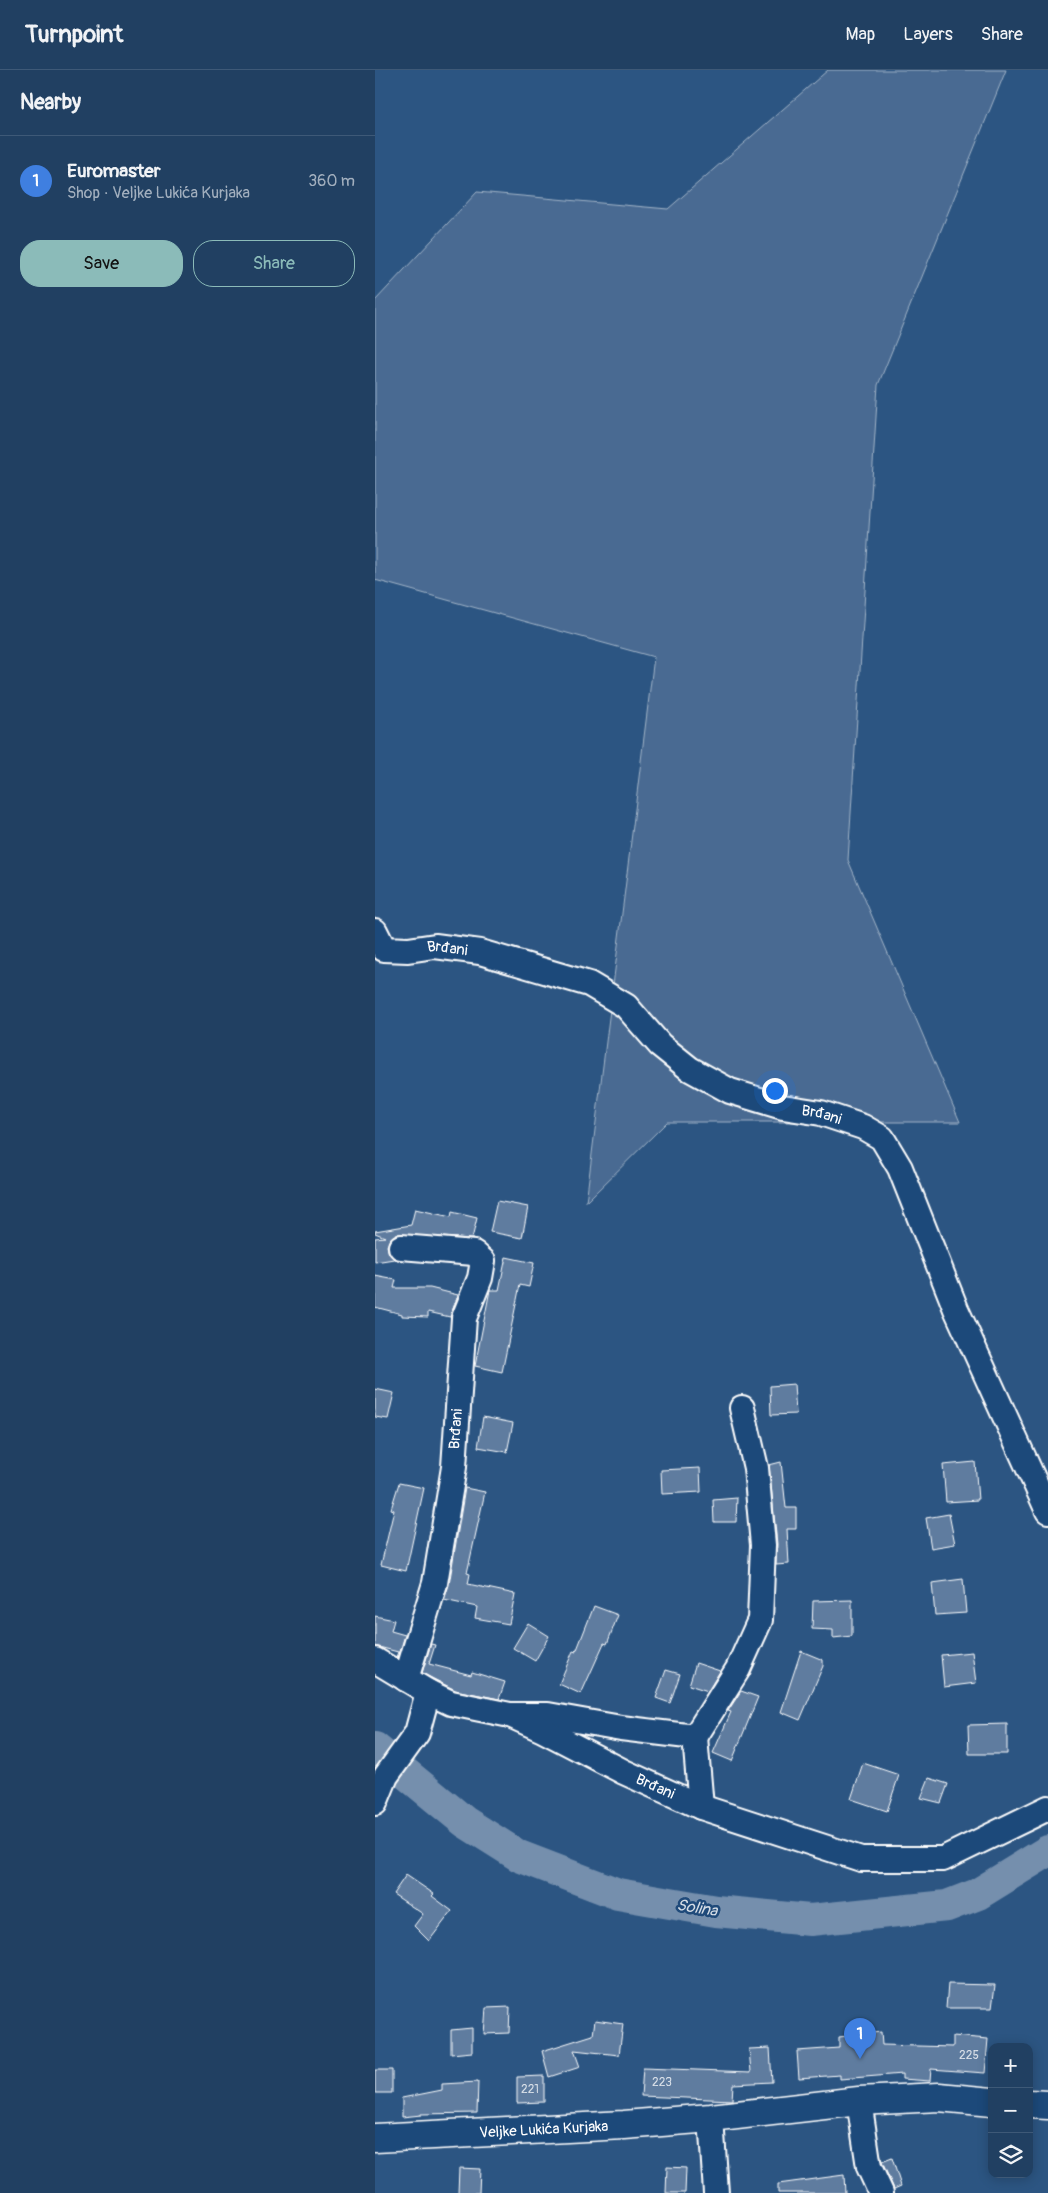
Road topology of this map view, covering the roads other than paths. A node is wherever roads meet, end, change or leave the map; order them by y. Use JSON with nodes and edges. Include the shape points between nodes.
{"nodes":[{"id":1,"x":375,"y":931,"type":"edge"},
{"id":2,"x":401,"y":1247,"type":"dead end"},
{"id":3,"x":742,"y":1408,"type":"dead end"},
{"id":4,"x":1048,"y":1511,"type":"edge"},
{"id":5,"x":375,"y":1660,"type":"edge"},
{"id":6,"x":406,"y":1679,"type":"junction"},
{"id":7,"x":428,"y":1692,"type":"junction"},
{"id":8,"x":510,"y":1715,"type":"junction"},
{"id":9,"x":695,"y":1737,"type":"junction"},
{"id":10,"x":375,"y":1803,"type":"edge"},
{"id":11,"x":701,"y":1807,"type":"junction"},
{"id":12,"x":1048,"y":1808,"type":"edge"},
{"id":13,"x":859,"y":2101,"type":"junction"},
{"id":14,"x":988,"y":2102,"type":"edge"},
{"id":15,"x":1033,"y":2104,"type":"edge"},
{"id":16,"x":1048,"y":2104,"type":"edge"},
{"id":17,"x":711,"y":2118,"type":"junction"},
{"id":18,"x":375,"y":2138,"type":"edge"},
{"id":19,"x":716,"y":2193,"type":"edge"},
{"id":20,"x":881,"y":2193,"type":"edge"}],
"edges":[{"from":1,"to":4,"type":"street","name":"Brđani","via":[[384,949],[435,946],[480,952],[589,984],[626,1006],[660,1045],[690,1069],[731,1091],[783,1107],[821,1113],[863,1127],[882,1138],[900,1168],[956,1309]]},
{"from":2,"to":6,"type":"street","name":"Brđani","via":[[474,1253],[483,1261],[480,1278],[464,1318],[454,1467],[435,1583]]},
{"from":3,"to":9,"type":"street","via":[[756,1468],[763,1545],[760,1620],[738,1670]]},
{"from":5,"to":6,"type":"street"},
{"from":6,"to":7,"type":"street"},
{"from":7,"to":8,"type":"street","via":[[451,1703]]},
{"from":7,"to":10,"type":"street","via":[[417,1733],[386,1776]]},
{"from":8,"to":9,"type":"street","via":[[548,1715]]},
{"from":8,"to":11,"type":"street","name":"Brđani"},
{"from":9,"to":11,"type":"street","name":"Brđani"},
{"from":11,"to":12,"type":"street","name":"Brđani","via":[[861,1859],[943,1859]]},
{"from":13,"to":14,"type":"main road","name":"Veljke Lukića Kurjaka","via":[[939,2097]]},
{"from":13,"to":17,"type":"main road","name":"Veljke Lukića Kurjaka"},
{"from":13,"to":20,"type":"street","via":[[869,2167]]},
{"from":15,"to":16,"type":"main road"},
{"from":17,"to":18,"type":"main road","name":"Veljke Lukića Kurjaka"},
{"from":17,"to":19,"type":"street"}]}
